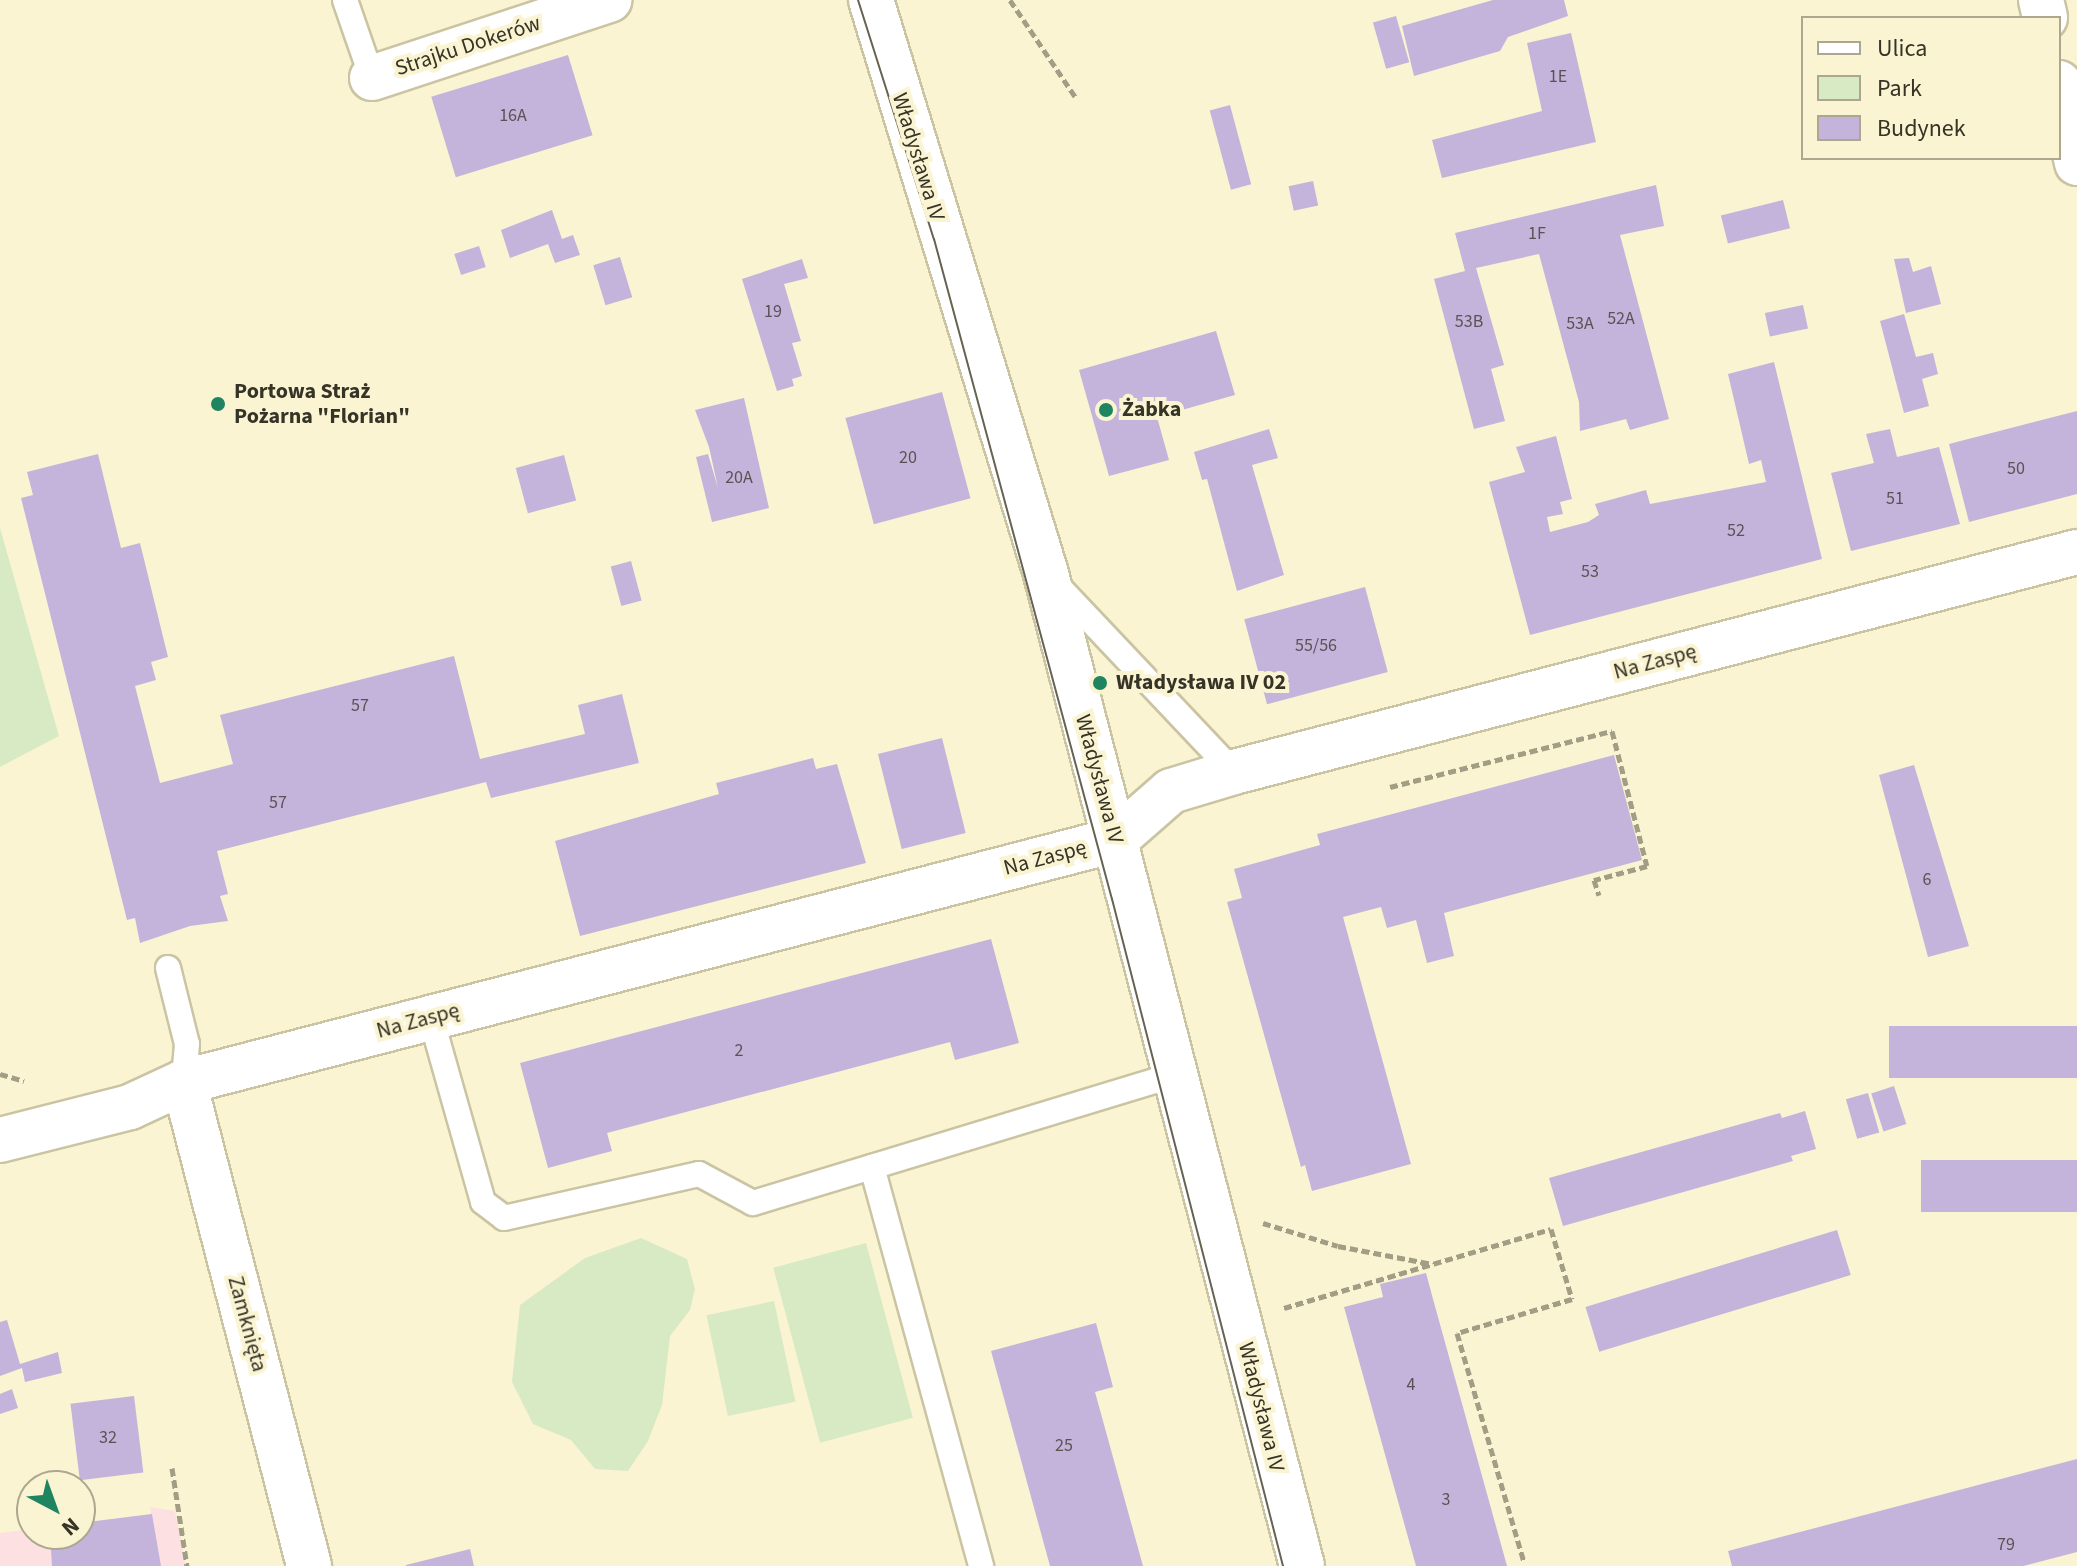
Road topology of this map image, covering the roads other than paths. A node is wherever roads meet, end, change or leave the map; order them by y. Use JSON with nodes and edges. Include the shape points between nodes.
{"nodes":[{"id":1,"x":345,"y":0,"type":"edge"},
{"id":2,"x":609,"y":0,"type":"edge"},
{"id":3,"x":871,"y":0,"type":"edge"},
{"id":4,"x":372,"y":78,"type":"joint"},
{"id":5,"x":2061,"y":92,"type":"edge"},
{"id":6,"x":2077,"y":163,"type":"edge"},
{"id":7,"x":2077,"y":552,"type":"edge"},
{"id":8,"x":1046,"y":574,"type":"junction"},
{"id":9,"x":1234,"y":772,"type":"junction"},
{"id":10,"x":1115,"y":840,"type":"junction"},
{"id":11,"x":168,"y":968,"type":"dead end"},
{"id":12,"x":431,"y":1018,"type":"junction"},
{"id":13,"x":1175,"y":1075,"type":"junction"},
{"id":14,"x":184,"y":1082,"type":"junction"},
{"id":15,"x":0,"y":1140,"type":"edge"},
{"id":16,"x":872,"y":1167,"type":"junction"},
{"id":17,"x":309,"y":1566,"type":"edge"},
{"id":18,"x":981,"y":1566,"type":"edge"},
{"id":19,"x":1302,"y":1566,"type":"edge"}],
"edges":[{"from":1,"to":4,"type":"lane"},
{"from":2,"to":4,"type":"street","name":"Strajku Dokerów"},
{"from":3,"to":8,"type":"street","name":"Władysława IV"},
{"from":5,"to":6,"type":"street"},
{"from":7,"to":9,"type":"street","name":"Na Zaspę"},
{"from":8,"to":9,"type":"lane"},
{"from":8,"to":10,"type":"street","name":"Władysława IV"},
{"from":9,"to":10,"type":"street","name":"Na Zaspę","via":[[1171,791]]},
{"from":10,"to":12,"type":"street","name":"Na Zaspę"},
{"from":10,"to":13,"type":"street","name":"Władysława IV"},
{"from":11,"to":14,"type":"lane","via":[[187,1044]]},
{"from":12,"to":14,"type":"street","name":"Na Zaspę"},
{"from":12,"to":16,"type":"lane","via":[[483,1202],[504,1218],[699,1174],[753,1203]]},
{"from":13,"to":16,"type":"lane"},
{"from":13,"to":19,"type":"street","name":"Władysława IV"},
{"from":14,"to":15,"type":"street","name":"Na Zaspę","via":[[130,1107]]},
{"from":14,"to":17,"type":"street","name":"Zamknięta"},
{"from":16,"to":18,"type":"lane"}]}
